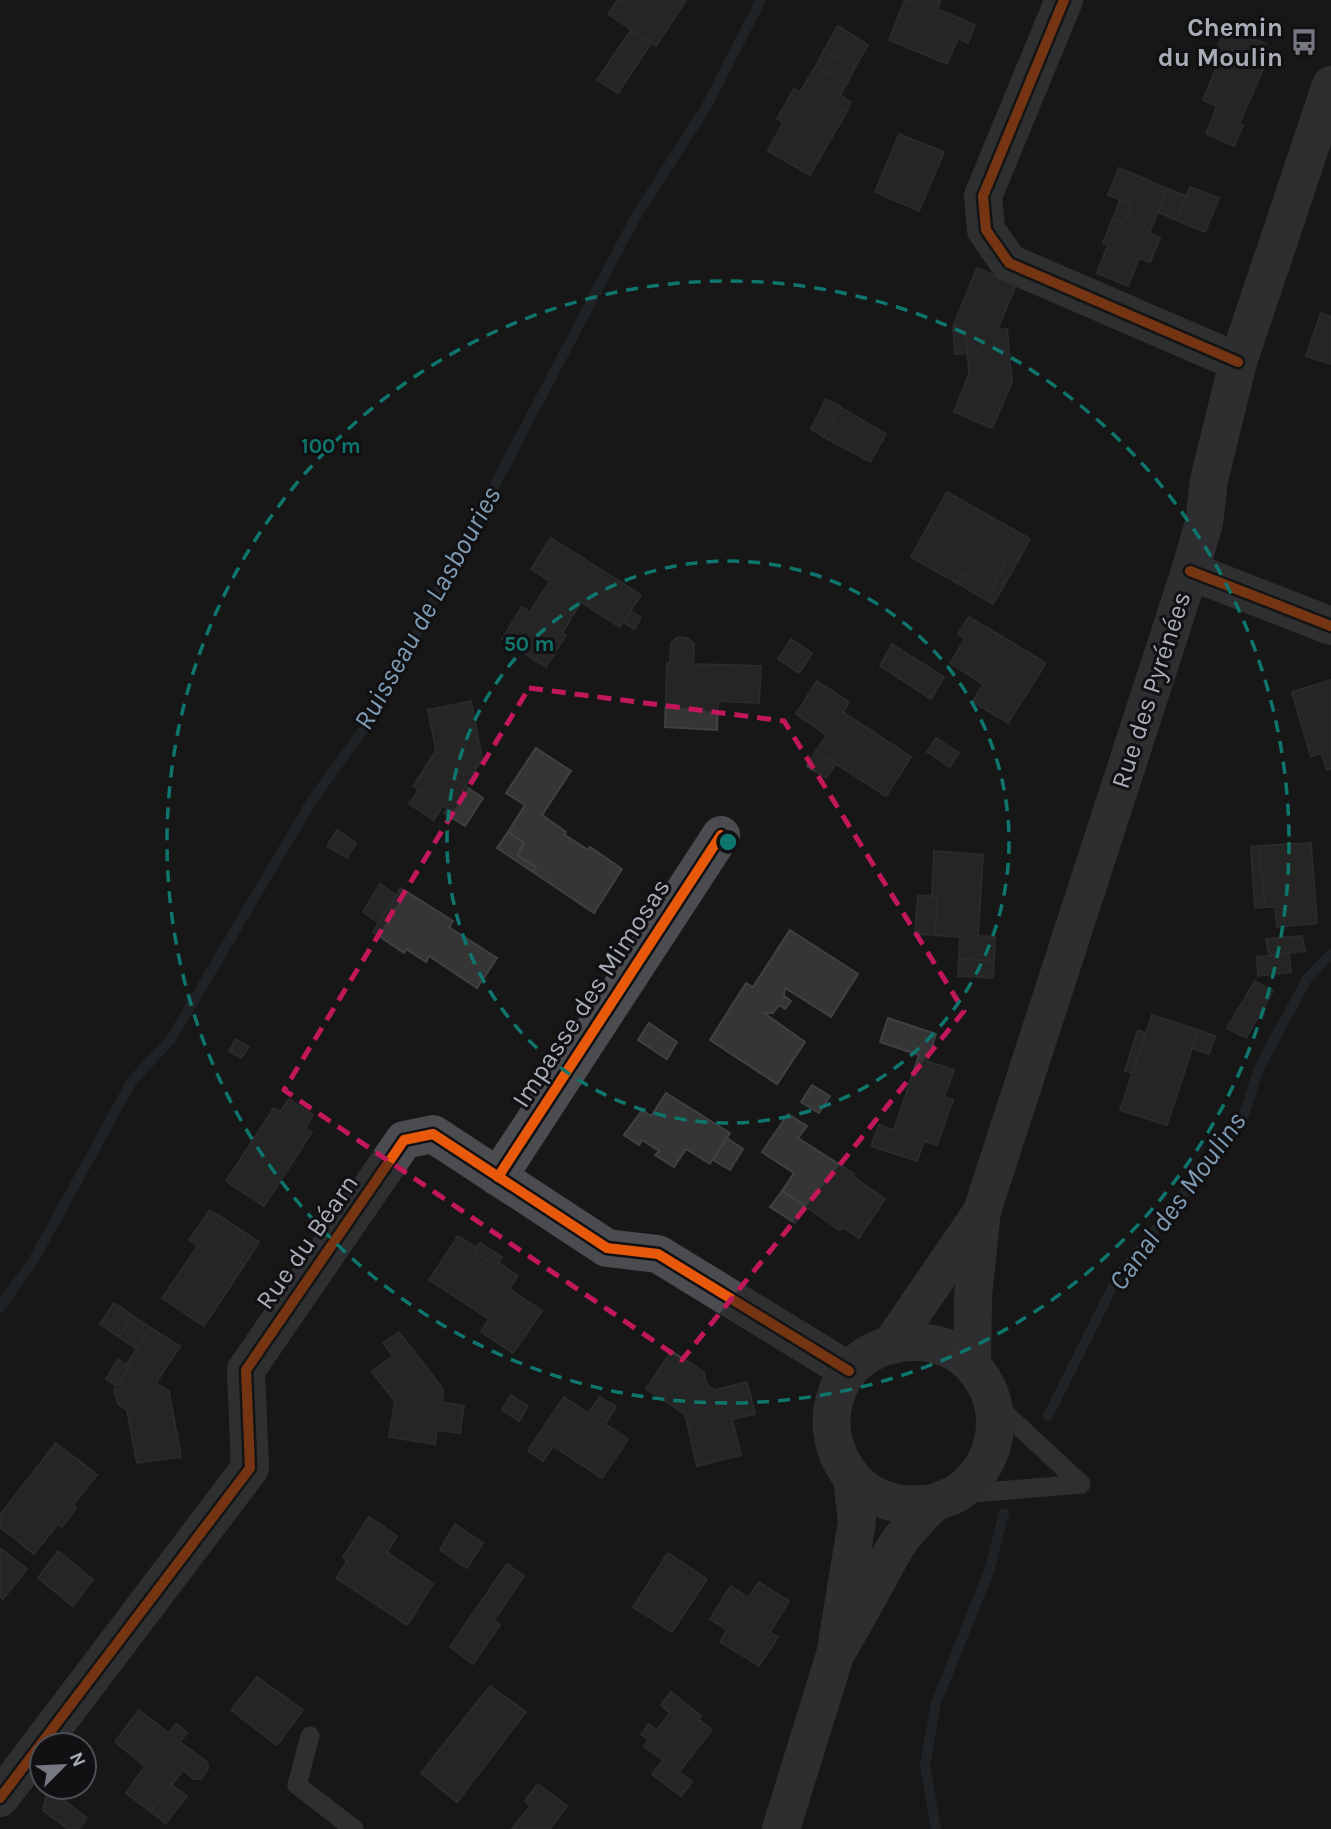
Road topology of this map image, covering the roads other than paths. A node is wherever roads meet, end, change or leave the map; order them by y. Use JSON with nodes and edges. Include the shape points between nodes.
{"nodes":[{"id":1,"x":1064,"y":0,"type":"edge"},
{"id":2,"x":1331,"y":85,"type":"edge"},
{"id":3,"x":1324,"y":126,"type":"edge"},
{"id":4,"x":1238,"y":362,"type":"junction"},
{"id":5,"x":1190,"y":571,"type":"junction"},
{"id":6,"x":1331,"y":626,"type":"edge"},
{"id":7,"x":721,"y":835,"type":"dead end"},
{"id":8,"x":498,"y":1177,"type":"junction"},
{"id":9,"x":982,"y":1211,"type":"junction"},
{"id":10,"x":892,"y":1343,"type":"junction"},
{"id":11,"x":972,"y":1365,"type":"junction"},
{"id":12,"x":849,"y":1371,"type":"junction"},
{"id":13,"x":993,"y":1402,"type":"junction"},
{"id":14,"x":852,"y":1479,"type":"junction"},
{"id":15,"x":944,"y":1499,"type":"junction"},
{"id":16,"x":835,"y":1655,"type":"junction"},
{"id":17,"x":310,"y":1736,"type":"dead end"},
{"id":18,"x":0,"y":1798,"type":"edge"},
{"id":19,"x":354,"y":1829,"type":"edge"},
{"id":20,"x":781,"y":1829,"type":"edge"}],
"edges":[{"from":1,"to":4,"type":"street","via":[[983,195],[986,230],[1009,263]]},
{"from":2,"to":3,"type":"main road","name":"Rue des Pyrénées"},
{"from":3,"to":4,"type":"main road","name":"Rue des Pyrénées"},
{"from":4,"to":5,"type":"main road","name":"Rue des Pyrénées"},
{"from":5,"to":6,"type":"street"},
{"from":5,"to":9,"type":"main road","name":"Rue des Pyrénées"},
{"from":7,"to":8,"type":"street","name":"Impasse des Mimosas"},
{"from":8,"to":12,"type":"street","name":"Rue du Béarn","via":[[607,1248],[657,1254]]},
{"from":8,"to":18,"type":"street","name":"Rue du Béarn","via":[[433,1134],[404,1140],[246,1370],[250,1468]]},
{"from":9,"to":10,"type":"main road","name":"Rue des Pyrénées"},
{"from":9,"to":11,"type":"main road","name":"Rue des Pyrénées"},
{"from":10,"to":11,"type":"main road","via":[[935,1343]]},
{"from":10,"to":12,"type":"main road","via":[[868,1354]]},
{"from":11,"to":13,"type":"main road"},
{"from":12,"to":14,"type":"main road","via":[[835,1396],[831,1425],[837,1454]]},
{"from":13,"to":15,"type":"main road","via":[[993,1445],[984,1465],[971,1482]]},
{"from":13,"to":15,"type":"lane","via":[[1081,1484]]},
{"from":14,"to":15,"type":"main road","via":[[890,1502],[911,1506]]},
{"from":14,"to":16,"type":"main road","via":[[857,1522]]},
{"from":15,"to":16,"type":"main road","via":[[898,1542]]},
{"from":16,"to":20,"type":"main road"},
{"from":17,"to":19,"type":"lane","via":[[297,1785]]}]}
